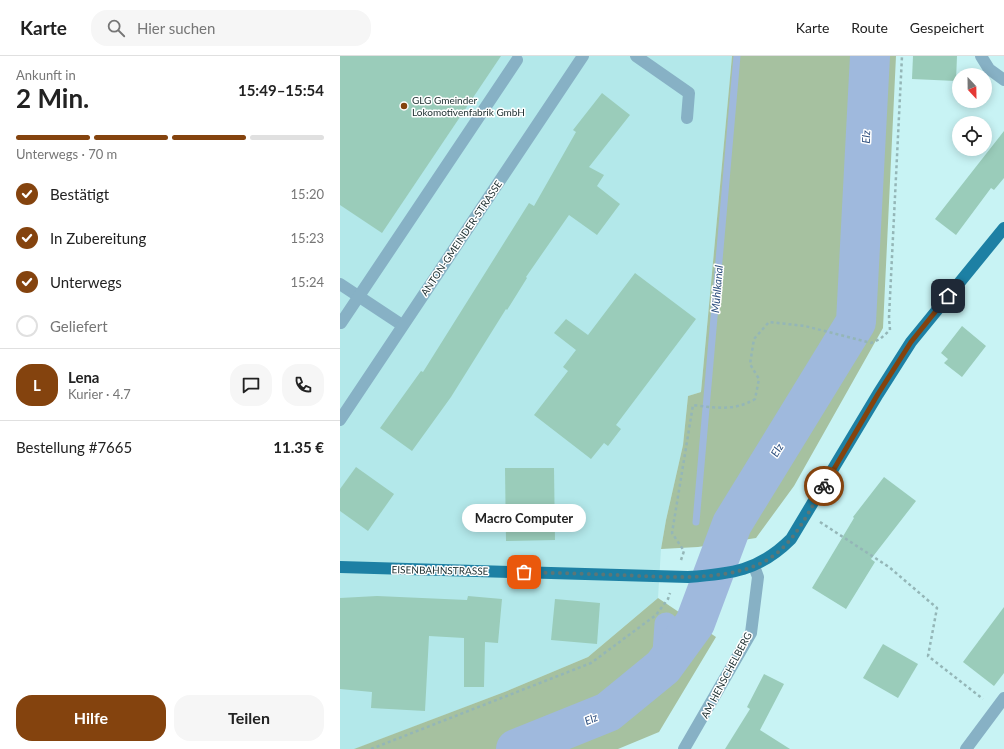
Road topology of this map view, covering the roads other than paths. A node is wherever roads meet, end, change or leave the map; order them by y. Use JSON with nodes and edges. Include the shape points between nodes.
{"nodes":[{"id":1,"x":583,"y":56,"type":"edge"},
{"id":2,"x":636,"y":56,"type":"edge"},
{"id":3,"x":981,"y":56,"type":"edge"},
{"id":4,"x":517,"y":60,"type":"dead end"},
{"id":5,"x":1004,"y":80,"type":"edge"},
{"id":6,"x":687,"y":118,"type":"dead end"},
{"id":7,"x":1004,"y":228,"type":"edge"},
{"id":8,"x":340,"y":284,"type":"edge"},
{"id":9,"x":359,"y":297,"type":"junction"},
{"id":10,"x":342,"y":323,"type":"dead end"},
{"id":11,"x":402,"y":325,"type":"junction"},
{"id":12,"x":341,"y":415,"type":"edge"},
{"id":13,"x":754,"y":566,"type":"junction"},
{"id":14,"x":340,"y":568,"type":"edge"},
{"id":15,"x":1004,"y":698,"type":"edge"},
{"id":16,"x":684,"y":749,"type":"edge"},
{"id":17,"x":966,"y":749,"type":"edge"}],
"edges":[{"from":1,"to":11,"type":"street","name":"ANTON-GMEINDER-STRASSE"},
{"from":2,"to":6,"type":"street","via":[[689,93]]},
{"from":3,"to":5,"type":"street","via":[[989,69]]},
{"from":4,"to":9,"type":"street"},
{"from":7,"to":13,"type":"main road","via":[[911,342],[791,539],[777,554]]},
{"from":8,"to":9,"type":"street"},
{"from":9,"to":10,"type":"street"},
{"from":9,"to":11,"type":"street"},
{"from":11,"to":12,"type":"street","name":"ANTON-GMEINDER-STRASSE"},
{"from":13,"to":14,"type":"main road","name":"EISENBAHNSTRASSE","via":[[732,573],[688,577]]},
{"from":13,"to":16,"type":"street","name":"AM HENSCHELBERG","via":[[758,577],[750,633]]},
{"from":15,"to":17,"type":"street"}]}
